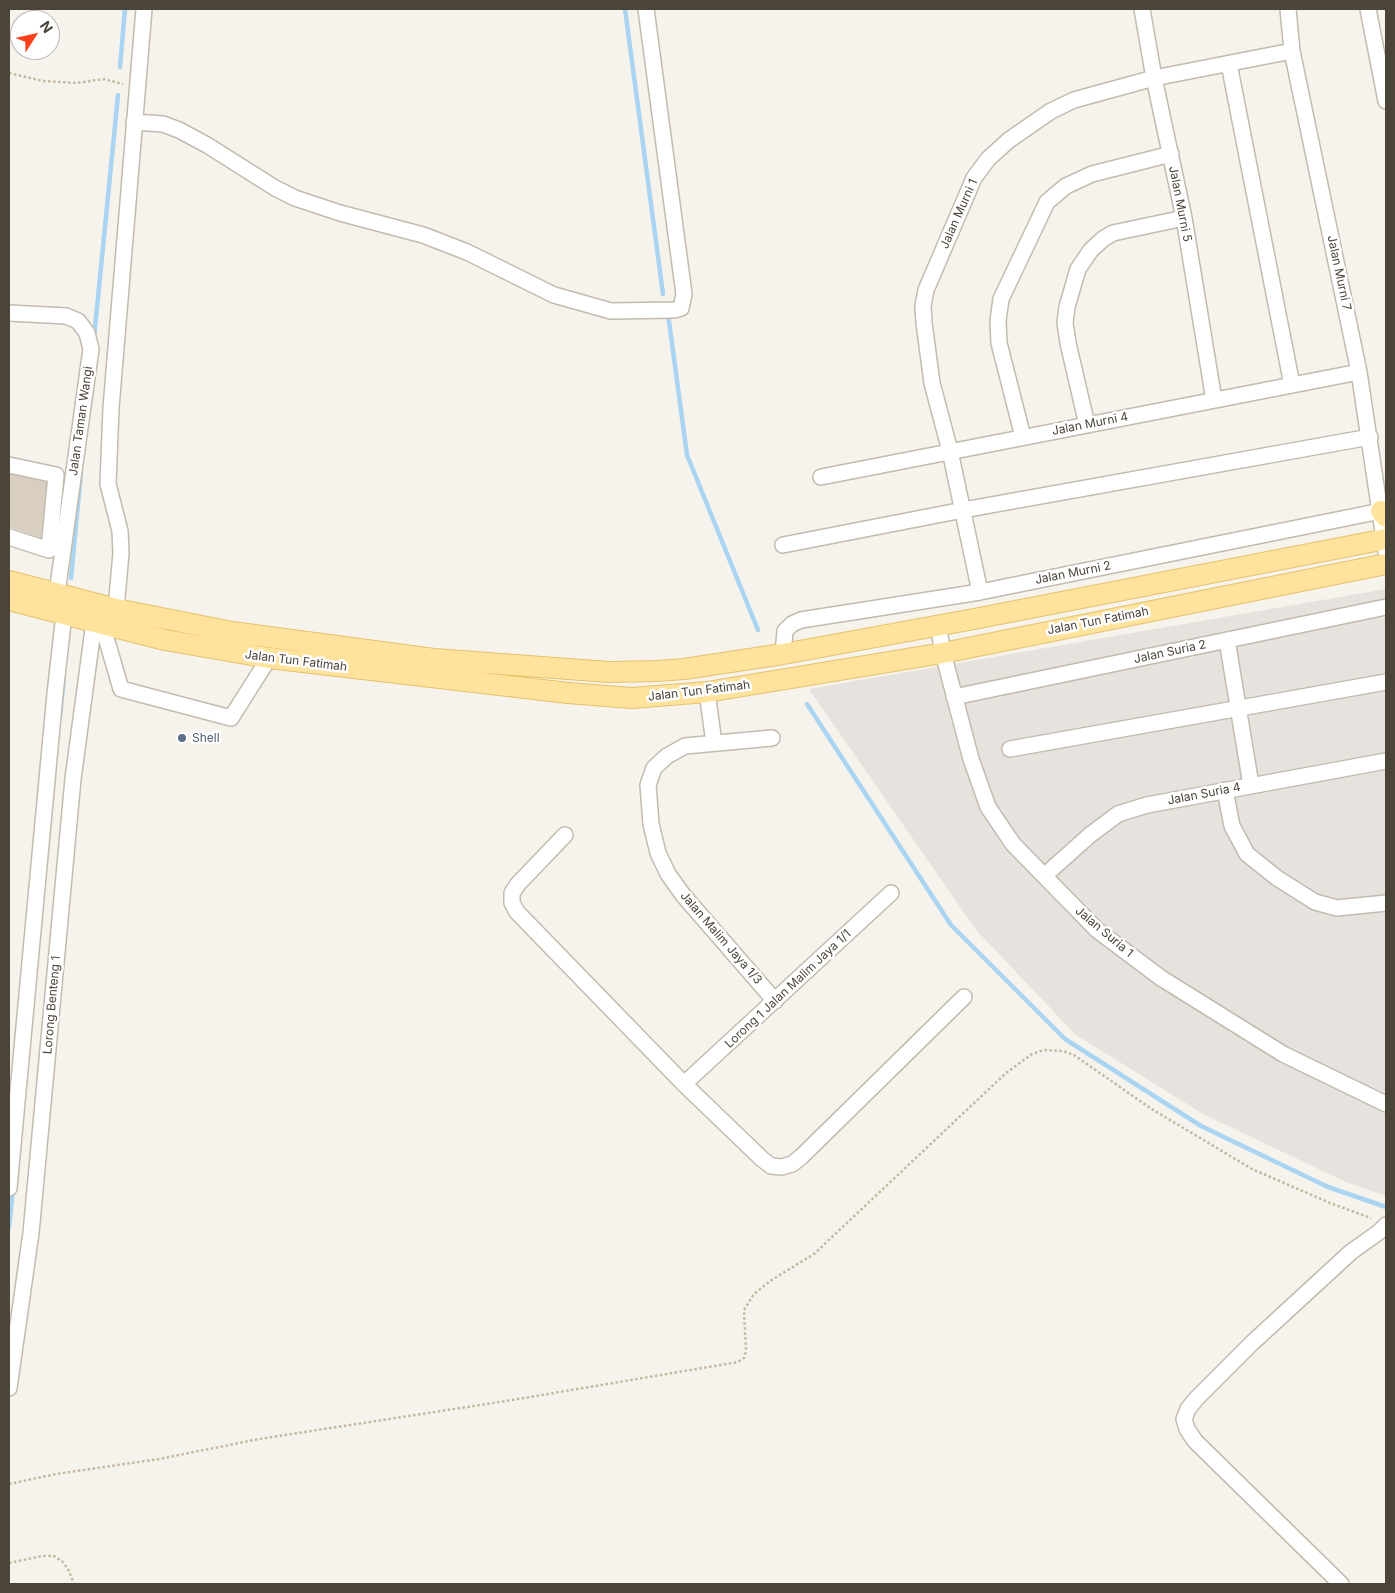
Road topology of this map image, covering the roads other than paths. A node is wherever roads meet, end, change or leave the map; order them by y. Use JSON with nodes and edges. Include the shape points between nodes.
{"nodes":[{"id":1,"x":144,"y":9,"type":"edge"},
{"id":2,"x":646,"y":9,"type":"edge"},
{"id":3,"x":1142,"y":9,"type":"edge"},
{"id":4,"x":1288,"y":9,"type":"edge"},
{"id":5,"x":1368,"y":9,"type":"edge"},
{"id":6,"x":1292,"y":52,"type":"junction"},
{"id":7,"x":1229,"y":64,"type":"junction"},
{"id":8,"x":1154,"y":78,"type":"junction"},
{"id":9,"x":1386,"y":101,"type":"edge"},
{"id":10,"x":134,"y":122,"type":"junction"},
{"id":11,"x":1171,"y":154,"type":"junction"},
{"id":12,"x":1184,"y":218,"type":"junction"},
{"id":13,"x":9,"y":313,"type":"edge"},
{"id":14,"x":1359,"y":372,"type":"junction"},
{"id":15,"x":1292,"y":385,"type":"junction"},
{"id":16,"x":1214,"y":400,"type":"junction"},
{"id":17,"x":1087,"y":425,"type":"junction"},
{"id":18,"x":1023,"y":437,"type":"junction"},
{"id":19,"x":1370,"y":437,"type":"junction"},
{"id":20,"x":950,"y":451,"type":"junction"},
{"id":21,"x":9,"y":465,"type":"edge"},
{"id":22,"x":821,"y":477,"type":"dead end"},
{"id":23,"x":963,"y":510,"type":"junction"},
{"id":24,"x":1384,"y":512,"type":"edge"},
{"id":25,"x":9,"y":537,"type":"edge"},
{"id":26,"x":1386,"y":543,"type":"edge"},
{"id":27,"x":783,"y":545,"type":"dead end"},
{"id":28,"x":1386,"y":564,"type":"edge"},
{"id":29,"x":9,"y":580,"type":"edge"},
{"id":30,"x":980,"y":592,"type":"junction"},
{"id":31,"x":58,"y":594,"type":"junction"},
{"id":32,"x":9,"y":600,"type":"edge"},
{"id":33,"x":1386,"y":607,"type":"edge"},
{"id":34,"x":116,"y":609,"type":"junction"},
{"id":35,"x":64,"y":614,"type":"junction"},
{"id":36,"x":98,"y":623,"type":"junction"},
{"id":37,"x":938,"y":625,"type":"junction"},
{"id":38,"x":1226,"y":640,"type":"junction"},
{"id":39,"x":943,"y":653,"type":"junction"},
{"id":40,"x":783,"y":654,"type":"junction"},
{"id":41,"x":270,"y":658,"type":"junction"},
{"id":42,"x":1386,"y":682,"type":"edge"},
{"id":43,"x":707,"y":692,"type":"junction"},
{"id":44,"x":954,"y":697,"type":"junction"},
{"id":45,"x":1239,"y":709,"type":"junction"},
{"id":46,"x":772,"y":738,"type":"dead end"},
{"id":47,"x":714,"y":744,"type":"junction"},
{"id":48,"x":1010,"y":749,"type":"dead end"},
{"id":49,"x":1386,"y":761,"type":"edge"},
{"id":50,"x":1251,"y":785,"type":"junction"},
{"id":51,"x":1225,"y":790,"type":"junction"},
{"id":52,"x":565,"y":835,"type":"dead end"},
{"id":53,"x":1044,"y":876,"type":"junction"},
{"id":54,"x":891,"y":893,"type":"dead end"},
{"id":55,"x":1386,"y":904,"type":"edge"},
{"id":56,"x":964,"y":997,"type":"dead end"},
{"id":57,"x":775,"y":1001,"type":"junction"},
{"id":58,"x":15,"y":1060,"type":"edge"},
{"id":59,"x":684,"y":1084,"type":"junction"},
{"id":60,"x":1386,"y":1104,"type":"edge"},
{"id":61,"x":9,"y":1188,"type":"edge"},
{"id":62,"x":1382,"y":1223,"type":"edge"},
{"id":63,"x":9,"y":1388,"type":"edge"},
{"id":64,"x":1341,"y":1584,"type":"edge"}],
"edges":[{"from":1,"to":10,"type":"street"},
{"from":2,"to":10,"type":"street","via":[[684,294],[681,308],[675,310],[611,311],[554,295],[467,252],[423,235],[295,198],[180,130],[163,124]]},
{"from":3,"to":8,"type":"street","name":"Jalan Murni 5"},
{"from":4,"to":6,"type":"street","name":"Jalan Murni 7"},
{"from":5,"to":9,"type":"street"},
{"from":6,"to":7,"type":"street","name":"Jalan Murni 1"},
{"from":6,"to":14,"type":"street","name":"Jalan Murni 7"},
{"from":7,"to":8,"type":"street","name":"Jalan Murni 1"},
{"from":7,"to":15,"type":"street"},
{"from":8,"to":11,"type":"street","name":"Jalan Murni 5"},
{"from":8,"to":20,"type":"street","name":"Jalan Murni 1","via":[[1074,100],[1051,111],[1009,140],[988,159],[974,178],[926,290],[923,306],[932,383]]},
{"from":10,"to":34,"type":"street","via":[[108,484],[120,531]]},
{"from":11,"to":12,"type":"street","name":"Jalan Murni 5"},
{"from":11,"to":18,"type":"street","via":[[1092,174],[1066,186],[1047,202],[1002,298],[998,322],[999,343]]},
{"from":12,"to":16,"type":"street","name":"Jalan Murni 5"},
{"from":12,"to":17,"type":"street","via":[[1113,233],[1091,250],[1078,269],[1065,324]]},
{"from":13,"to":31,"type":"street","name":"Jalan Taman Wangi","via":[[66,316],[78,321],[87,333],[91,349]]},
{"from":14,"to":15,"type":"street","name":"Jalan Murni 4"},
{"from":14,"to":19,"type":"street","name":"Jalan Murni 7"},
{"from":15,"to":16,"type":"street","name":"Jalan Murni 4"},
{"from":16,"to":17,"type":"street","name":"Jalan Murni 4"},
{"from":17,"to":18,"type":"street","name":"Jalan Murni 4"},
{"from":18,"to":20,"type":"street","name":"Jalan Murni 4"},
{"from":19,"to":23,"type":"street"},
{"from":19,"to":24,"type":"street","name":"Jalan Murni 7"},
{"from":20,"to":22,"type":"street","name":"Jalan Murni 4"},
{"from":20,"to":23,"type":"street","name":"Jalan Murni 1"},
{"from":21,"to":25,"type":"street","via":[[56,475],[49,550]]},
{"from":23,"to":27,"type":"street"},
{"from":23,"to":30,"type":"street","name":"Jalan Murni 1"},
{"from":24,"to":26,"type":"street","name":"Jalan Murni 7"},
{"from":24,"to":30,"type":"street","name":"Jalan Murni 2"},
{"from":26,"to":37,"type":"main road","name":"Jalan Tun Fatimah"},
{"from":28,"to":39,"type":"main road","name":"Jalan Tun Fatimah"},
{"from":29,"to":31,"type":"main road","name":"Jalan Tun Fatimah"},
{"from":30,"to":40,"type":"street","name":"Jalan Murni 2","via":[[801,620],[785,630]]},
{"from":31,"to":34,"type":"main road","name":"Jalan Tun Fatimah"},
{"from":32,"to":35,"type":"main road","name":"Jalan Tun Fatimah"},
{"from":33,"to":38,"type":"street","name":"Jalan Suria 2"},
{"from":34,"to":40,"type":"main road","name":"Jalan Tun Fatimah","via":[[232,632],[434,659],[609,672],[658,672]]},
{"from":35,"to":36,"type":"main road","name":"Jalan Tun Fatimah"},
{"from":35,"to":58,"type":"street"},
{"from":36,"to":41,"type":"main road","name":"Jalan Tun Fatimah","via":[[165,640]]},
{"from":36,"to":41,"type":"street","via":[[121,689],[231,718]]},
{"from":36,"to":63,"type":"street","name":"Lorong Benteng 1","via":[[73,779],[31,1233]]},
{"from":37,"to":39,"type":"street","name":"Jalan Suria 1"},
{"from":37,"to":40,"type":"main road","name":"Jalan Tun Fatimah"},
{"from":38,"to":44,"type":"street","name":"Jalan Suria 2"},
{"from":38,"to":45,"type":"street"},
{"from":39,"to":43,"type":"main road","name":"Jalan Tun Fatimah"},
{"from":39,"to":44,"type":"street","name":"Jalan Suria 1"},
{"from":41,"to":43,"type":"main road","name":"Jalan Tun Fatimah","via":[[607,697]]},
{"from":42,"to":45,"type":"street"},
{"from":43,"to":47,"type":"street"},
{"from":44,"to":53,"type":"street","name":"Jalan Suria 1","via":[[988,807],[1013,844]]},
{"from":45,"to":48,"type":"street"},
{"from":45,"to":50,"type":"street"},
{"from":46,"to":47,"type":"street","name":"Jalan Malim Jaya 1/3"},
{"from":47,"to":57,"type":"street","name":"Jalan Malim Jaya 1/3","via":[[684,746],[654,768],[648,785],[651,824],[658,853],[682,895]]},
{"from":49,"to":50,"type":"street","name":"Jalan Suria 4"},
{"from":50,"to":51,"type":"street","name":"Jalan Suria 4"},
{"from":51,"to":53,"type":"street","name":"Jalan Suria 4","via":[[1118,814]]},
{"from":51,"to":55,"type":"street","via":[[1232,826],[1247,854],[1277,878],[1315,902],[1337,908]]},
{"from":52,"to":59,"type":"street","via":[[518,884],[512,893],[512,903],[517,912]]},
{"from":53,"to":60,"type":"street","name":"Jalan Suria 1","via":[[1097,930],[1161,978],[1283,1054]]},
{"from":54,"to":57,"type":"street","name":"Lorong 1 Jalan Malim Jaya 1/1"},
{"from":56,"to":59,"type":"street","via":[[792,1164],[771,1166]]},
{"from":57,"to":59,"type":"street","name":"Lorong 1 Jalan Malim Jaya 1/1"},
{"from":58,"to":61,"type":"street"},
{"from":62,"to":64,"type":"street","via":[[1380,1232],[1351,1252],[1252,1343],[1196,1399],[1184,1418],[1195,1441]]}]}
